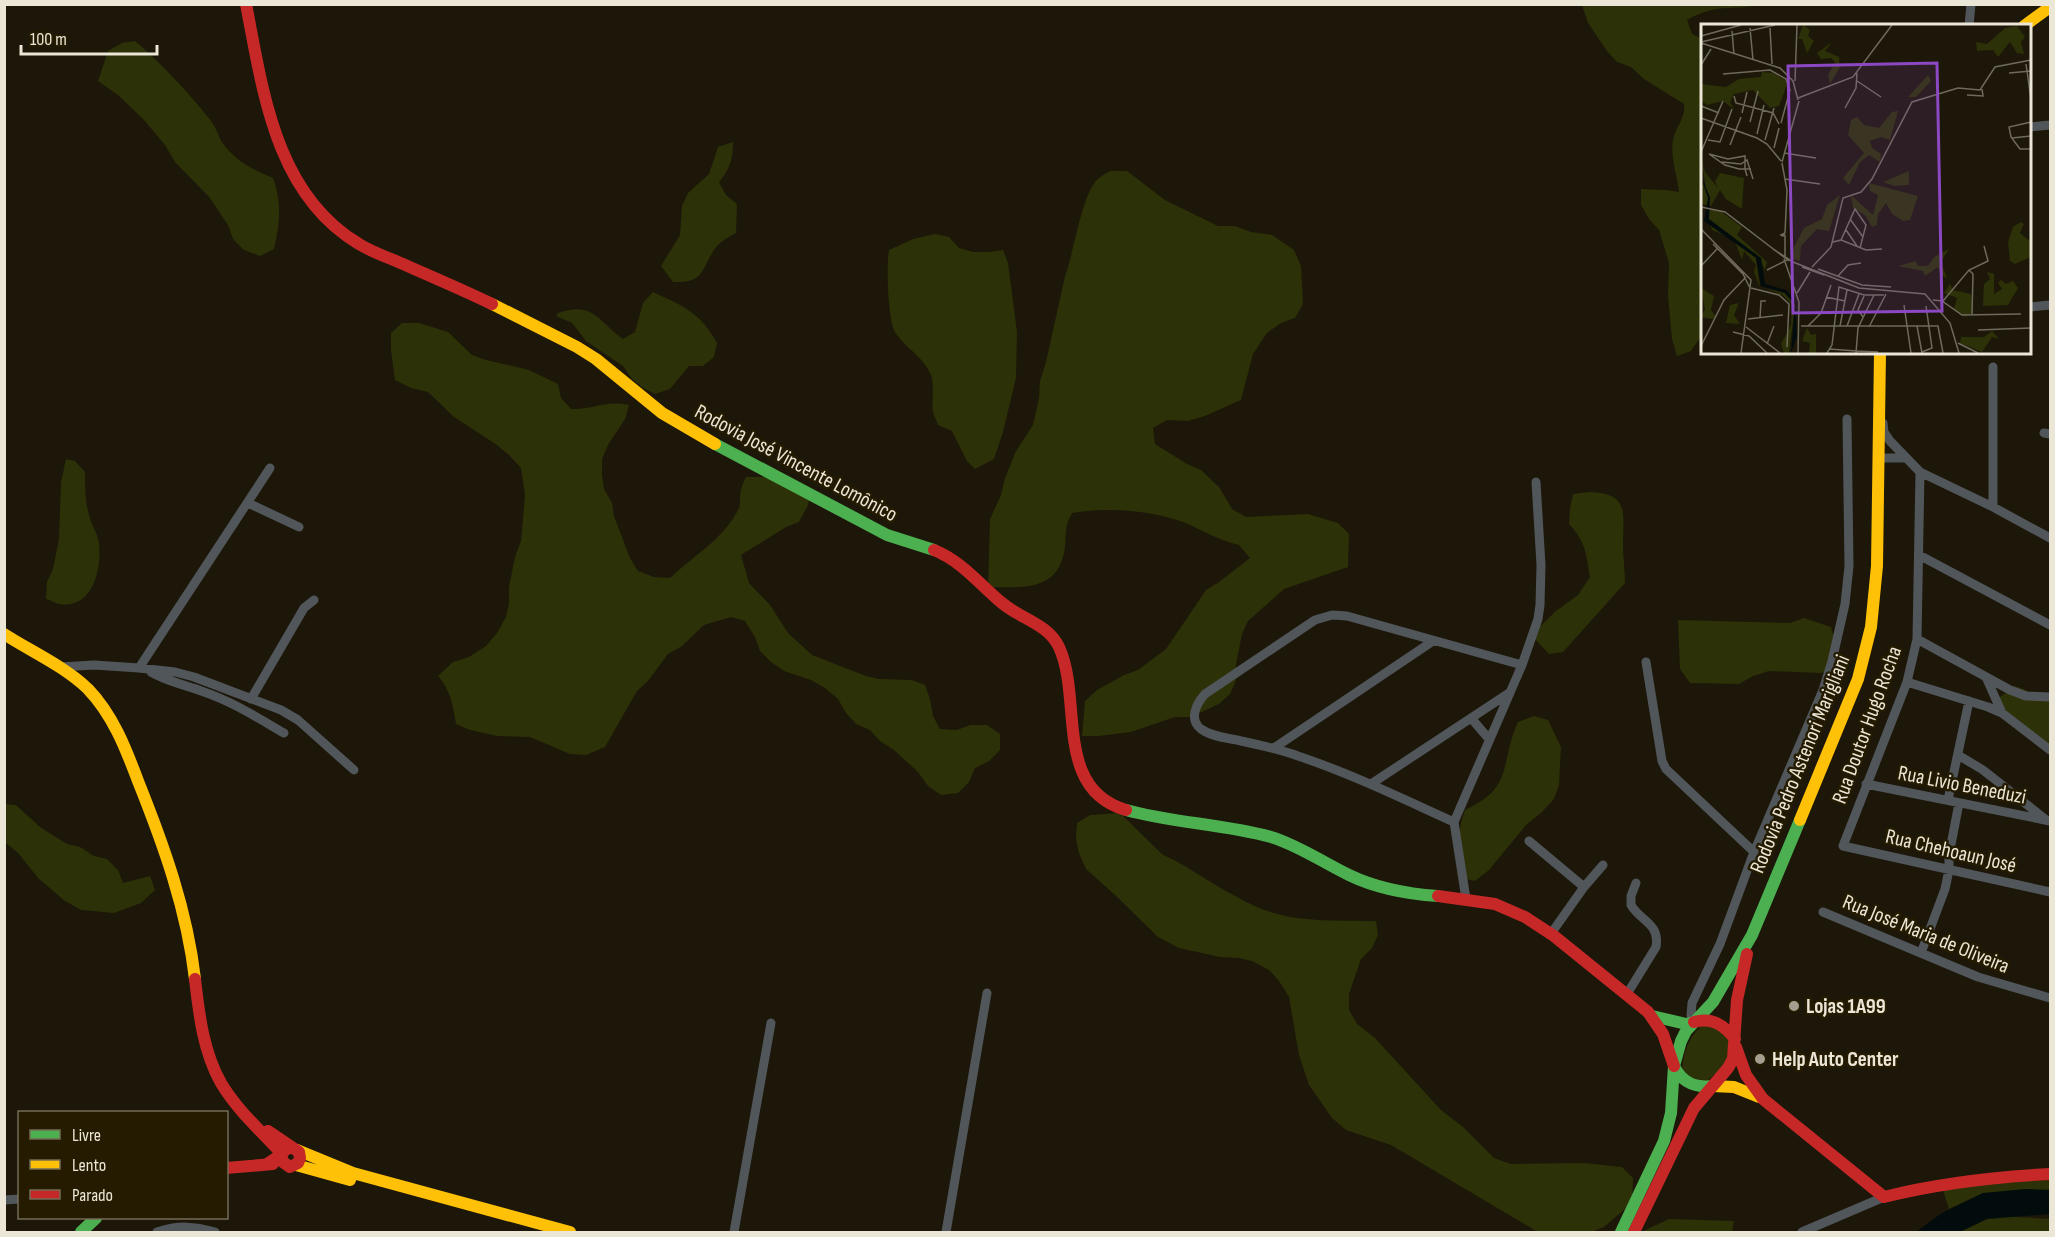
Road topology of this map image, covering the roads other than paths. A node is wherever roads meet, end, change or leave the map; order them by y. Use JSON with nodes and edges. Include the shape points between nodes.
{"nodes":[{"id":1,"x":246,"y":4,"type":"edge"},
{"id":2,"x":1971,"y":4,"type":"edge"},
{"id":3,"x":2050,"y":7,"type":"edge"},
{"id":4,"x":1969,"y":24,"type":"edge"},
{"id":5,"x":2027,"y":24,"type":"edge"},
{"id":6,"x":2050,"y":125,"type":"edge"},
{"id":7,"x":2031,"y":127,"type":"edge"},
{"id":8,"x":2050,"y":305,"type":"edge"},
{"id":9,"x":2031,"y":307,"type":"edge"},
{"id":10,"x":1880,"y":354,"type":"edge"},
{"id":11,"x":1993,"y":367,"type":"dead end"},
{"id":12,"x":1880,"y":412,"type":"junction"},
{"id":13,"x":1847,"y":419,"type":"dead end"},
{"id":14,"x":1880,"y":458,"type":"junction"},
{"id":15,"x":1905,"y":458,"type":"junction"},
{"id":16,"x":270,"y":468,"type":"dead end"},
{"id":17,"x":1920,"y":472,"type":"junction"},
{"id":18,"x":1536,"y":482,"type":"dead end"},
{"id":19,"x":248,"y":503,"type":"junction"},
{"id":20,"x":1993,"y":507,"type":"junction"},
{"id":21,"x":299,"y":527,"type":"dead end"},
{"id":22,"x":2050,"y":538,"type":"edge"},
{"id":23,"x":1919,"y":555,"type":"junction"},
{"id":24,"x":315,"y":600,"type":"dead end"},
{"id":25,"x":2050,"y":625,"type":"edge"},
{"id":26,"x":4,"y":634,"type":"edge"},
{"id":27,"x":1917,"y":639,"type":"junction"},
{"id":28,"x":1433,"y":641,"type":"junction"},
{"id":29,"x":1646,"y":662,"type":"dead end"},
{"id":30,"x":1522,"y":665,"type":"junction"},
{"id":31,"x":60,"y":667,"type":"junction"},
{"id":32,"x":143,"y":669,"type":"junction"},
{"id":33,"x":1986,"y":677,"type":"junction"},
{"id":34,"x":1907,"y":682,"type":"junction"},
{"id":35,"x":1509,"y":693,"type":"junction"},
{"id":36,"x":2050,"y":697,"type":"edge"},
{"id":37,"x":251,"y":699,"type":"junction"},
{"id":38,"x":1969,"y":701,"type":"junction"},
{"id":39,"x":2002,"y":713,"type":"junction"},
{"id":40,"x":1471,"y":718,"type":"junction"},
{"id":41,"x":284,"y":733,"type":"dead end"},
{"id":42,"x":1489,"y":739,"type":"junction"},
{"id":43,"x":1274,"y":748,"type":"junction"},
{"id":44,"x":2050,"y":750,"type":"edge"},
{"id":45,"x":1958,"y":755,"type":"junction"},
{"id":46,"x":354,"y":770,"type":"dead end"},
{"id":47,"x":1371,"y":784,"type":"junction"},
{"id":48,"x":1866,"y":784,"type":"junction"},
{"id":49,"x":1948,"y":801,"type":"junction"},
{"id":50,"x":1959,"y":803,"type":"junction"},
{"id":51,"x":2049,"y":821,"type":"edge"},
{"id":52,"x":1454,"y":822,"type":"junction"},
{"id":53,"x":1529,"y":841,"type":"dead end"},
{"id":54,"x":1843,"y":846,"type":"joint"},
{"id":55,"x":1754,"y":852,"type":"junction"},
{"id":56,"x":1603,"y":865,"type":"dead end"},
{"id":57,"x":1949,"y":870,"type":"junction"},
{"id":58,"x":1636,"y":883,"type":"dead end"},
{"id":59,"x":1584,"y":887,"type":"junction"},
{"id":60,"x":2050,"y":892,"type":"edge"},
{"id":61,"x":1466,"y":899,"type":"junction"},
{"id":62,"x":1823,"y":912,"type":"dead end"},
{"id":63,"x":1550,"y":935,"type":"junction"},
{"id":64,"x":1752,"y":935,"type":"junction"},
{"id":65,"x":1921,"y":953,"type":"junction"},
{"id":66,"x":987,"y":993,"type":"dead end"},
{"id":67,"x":1627,"y":994,"type":"junction"},
{"id":68,"x":2050,"y":998,"type":"edge"},
{"id":69,"x":1652,"y":1016,"type":"junction"},
{"id":70,"x":1694,"y":1022,"type":"junction"},
{"id":71,"x":771,"y":1023,"type":"dead end"},
{"id":72,"x":1735,"y":1040,"type":"junction"},
{"id":73,"x":1674,"y":1066,"type":"junction"},
{"id":74,"x":1713,"y":1086,"type":"junction"},
{"id":75,"x":1762,"y":1099,"type":"junction"},
{"id":76,"x":290,"y":1156,"type":"junction"},
{"id":77,"x":228,"y":1168,"type":"edge"},
{"id":78,"x":2050,"y":1174,"type":"edge"},
{"id":79,"x":1884,"y":1197,"type":"junction"},
{"id":80,"x":95,"y":1219,"type":"edge"},
{"id":81,"x":81,"y":1233,"type":"edge"},
{"id":82,"x":157,"y":1233,"type":"edge"},
{"id":83,"x":215,"y":1233,"type":"edge"},
{"id":84,"x":548,"y":1233,"type":"edge"},
{"id":85,"x":570,"y":1233,"type":"edge"},
{"id":86,"x":734,"y":1233,"type":"edge"},
{"id":87,"x":946,"y":1233,"type":"edge"},
{"id":88,"x":1621,"y":1233,"type":"edge"},
{"id":89,"x":1634,"y":1233,"type":"edge"},
{"id":90,"x":1802,"y":1233,"type":"edge"}],
"edges":[{"from":1,"to":61,"type":"main road","name":"Rodovia José Vincente Lomônico","via":[[269,116],[302,189],[321,215],[360,244],[577,347],[662,413],[726,450],[887,535],[954,559],[1004,605],[1052,636],[1065,667],[1079,766],[1091,787],[1108,802],[1133,813],[1271,837],[1391,891]]},
{"from":2,"to":4,"type":"street"},
{"from":3,"to":5,"type":"main road"},
{"from":6,"to":7,"type":"street"},
{"from":8,"to":9,"type":"street"},
{"from":10,"to":12,"type":"main road","name":"Rodovia Pedro Astenori Marigliani"},
{"from":11,"to":20,"type":"street"},
{"from":12,"to":14,"type":"main road","name":"Rodovia Pedro Astenori Marigliani"},
{"from":12,"to":15,"type":"street","via":[[1884,432]]},
{"from":13,"to":55,"type":"street","via":[[1849,566],[1839,633],[1823,690]]},
{"from":14,"to":15,"type":"street"},
{"from":14,"to":64,"type":"main road","name":"Rodovia Pedro Astenori Marigliani","via":[[1877,566],[1867,650],[1848,706]]},
{"from":15,"to":17,"type":"street"},
{"from":16,"to":19,"type":"street"},
{"from":17,"to":20,"type":"street"},
{"from":17,"to":23,"type":"street","name":"Rua Doutor Hugo Rocha"},
{"from":18,"to":30,"type":"street","via":[[1540,605]]},
{"from":19,"to":21,"type":"street"},
{"from":19,"to":32,"type":"street"},
{"from":20,"to":22,"type":"street"},
{"from":23,"to":25,"type":"street"},
{"from":23,"to":27,"type":"street","name":"Rua Doutor Hugo Rocha"},
{"from":24,"to":37,"type":"street","via":[[304,608]]},
{"from":26,"to":31,"type":"main road"},
{"from":27,"to":33,"type":"street"},
{"from":27,"to":34,"type":"street","name":"Rua Doutor Hugo Rocha"},
{"from":28,"to":30,"type":"street"},
{"from":28,"to":43,"type":"street"},
{"from":28,"to":43,"type":"street","via":[[1347,616],[1322,617],[1205,694],[1196,704],[1194,716],[1200,729]]},
{"from":29,"to":55,"type":"street","via":[[1666,769]]},
{"from":30,"to":35,"type":"street"},
{"from":31,"to":32,"type":"street"},
{"from":31,"to":76,"type":"main road","via":[[98,700],[125,748],[152,814],[180,903],[211,1061],[233,1101]]},
{"from":32,"to":37,"type":"street","via":[[194,677]]},
{"from":32,"to":41,"type":"street","via":[[206,692]]},
{"from":33,"to":36,"type":"street","via":[[2026,696]]},
{"from":33,"to":39,"type":"street"},
{"from":34,"to":38,"type":"street"},
{"from":34,"to":48,"type":"street","name":"Rua Doutor Hugo Rocha"},
{"from":35,"to":40,"type":"street"},
{"from":35,"to":42,"type":"street"},
{"from":37,"to":46,"type":"street","via":[[298,720]]},
{"from":38,"to":39,"type":"street"},
{"from":38,"to":45,"type":"street"},
{"from":39,"to":44,"type":"street"},
{"from":40,"to":42,"type":"street"},
{"from":40,"to":47,"type":"street"},
{"from":42,"to":52,"type":"street"},
{"from":43,"to":47,"type":"street"},
{"from":45,"to":49,"type":"street"},
{"from":45,"to":51,"type":"street"},
{"from":47,"to":52,"type":"street"},
{"from":48,"to":49,"type":"street","name":"Rua Livio Beneduzi"},
{"from":48,"to":54,"type":"street","name":"Rua Doutor Hugo Rocha"},
{"from":49,"to":50,"type":"street","name":"Rua Livio Beneduzi"},
{"from":50,"to":51,"type":"street","name":"Rua Livio Beneduzi"},
{"from":50,"to":57,"type":"street"},
{"from":52,"to":61,"type":"street"},
{"from":53,"to":59,"type":"street"},
{"from":54,"to":57,"type":"street","name":"Rua Chehoaun José"},
{"from":55,"to":70,"type":"street","via":[[1720,944],[1692,1003]]},
{"from":56,"to":59,"type":"street"},
{"from":57,"to":60,"type":"street","name":"Rua Chehoaun José"},
{"from":57,"to":65,"type":"street"},
{"from":58,"to":67,"type":"street","via":[[1631,905],[1653,927],[1657,940]]},
{"from":59,"to":63,"type":"street"},
{"from":61,"to":63,"type":"main road","name":"Rodovia José Vincente Lomônico","via":[[1512,910]]},
{"from":62,"to":65,"type":"street","name":"Rua José Maria de Oliveira"},
{"from":63,"to":67,"type":"main road","name":"Rodovia José Vincente Lomônico"},
{"from":64,"to":70,"type":"main road","name":"Rodovia Pedro Astenori Marigliani","via":[[1713,1002]]},
{"from":64,"to":72,"type":"main road","name":"Rodovia Pedro Astenori Marigliani","via":[[1737,1000]]},
{"from":65,"to":68,"type":"street","name":"Rua José Maria de Oliveira","via":[[1978,977]]},
{"from":66,"to":87,"type":"street"},
{"from":67,"to":69,"type":"main road","name":"Rodovia José Vincente Lomônico"},
{"from":69,"to":70,"type":"main road","name":"Rodovia José Vincente Lomônico","via":[[1686,1024]]},
{"from":69,"to":73,"type":"main road","name":"Rodovia José Vincente Lomônico","via":[[1669,1045]]},
{"from":70,"to":72,"type":"main road","via":[[1702,1019],[1722,1024]]},
{"from":70,"to":73,"type":"main road","name":"Rodovia Pedro Astenori Marigliani","via":[[1681,1041]]},
{"from":71,"to":86,"type":"street"},
{"from":72,"to":74,"type":"main road","name":"Rodovia Pedro Astenori Marigliani","via":[[1733,1059]]},
{"from":72,"to":75,"type":"main road","via":[[1747,1080]]},
{"from":73,"to":74,"type":"main road","via":[[1685,1082],[1701,1088]]},
{"from":73,"to":88,"type":"main road","via":[[1671,1113],[1664,1141]]},
{"from":74,"to":75,"type":"main road","via":[[1734,1087]]},
{"from":74,"to":89,"type":"main road","name":"Rodovia Pedro Astenori Marigliani","via":[[1694,1108]]},
{"from":75,"to":79,"type":"main road"},
{"from":76,"to":77,"type":"main road","via":[[267,1164]]},
{"from":76,"to":84,"type":"main road"},
{"from":76,"to":85,"type":"main road"},
{"from":78,"to":79,"type":"main road","via":[[1962,1181]]},
{"from":79,"to":90,"type":"street"},
{"from":80,"to":81,"type":"main road"},
{"from":82,"to":83,"type":"street","via":[[188,1227]]}]}
